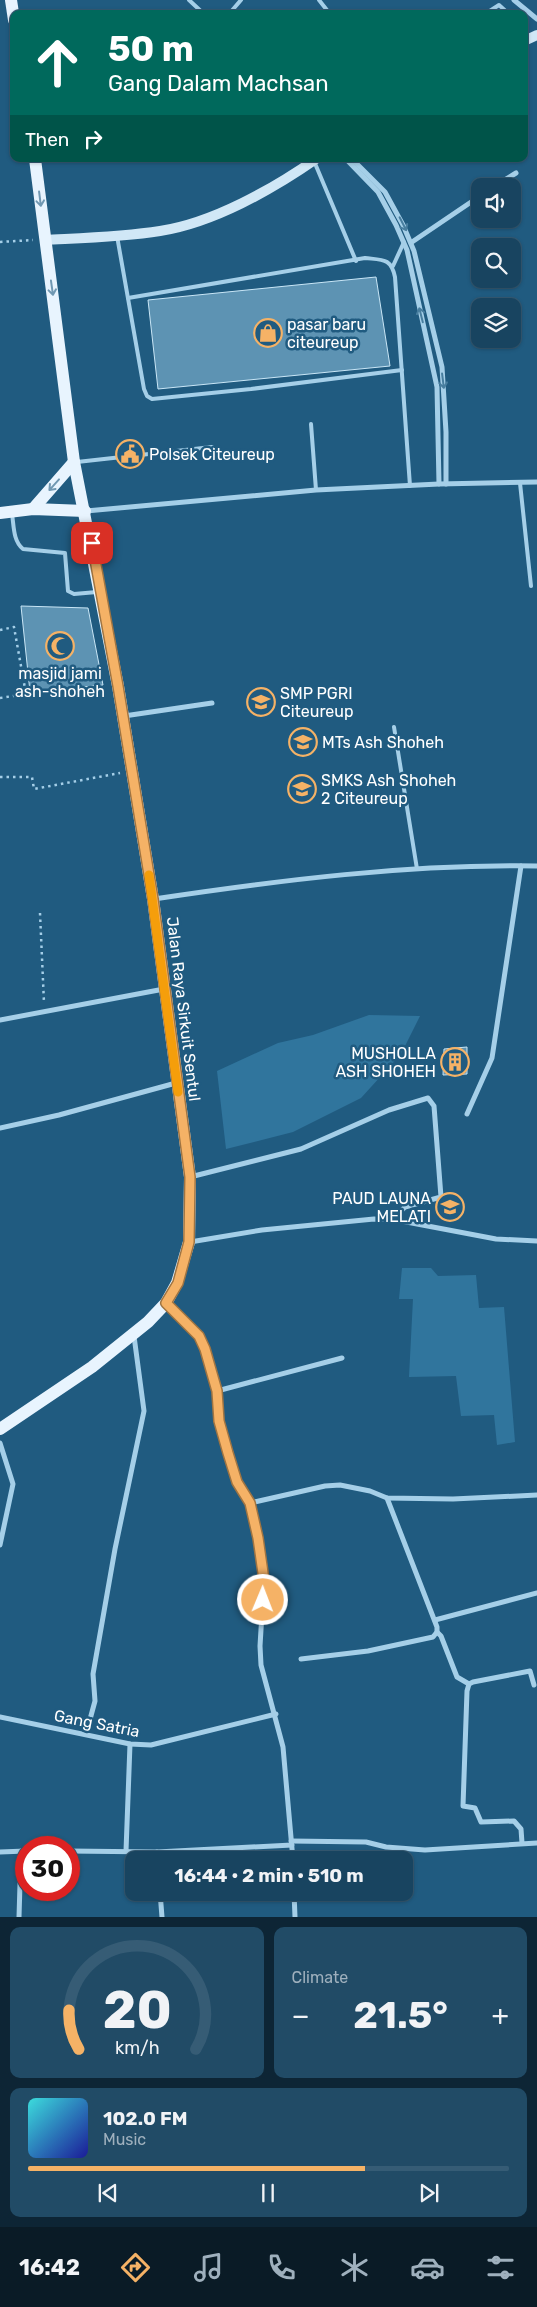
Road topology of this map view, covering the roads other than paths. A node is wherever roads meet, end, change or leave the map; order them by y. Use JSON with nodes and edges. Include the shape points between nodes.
{"nodes":[{"id":1,"x":190,"y":0,"type":"edge"},
{"id":2,"x":241,"y":0,"type":"edge"},
{"id":3,"x":319,"y":0,"type":"edge"},
{"id":4,"x":514,"y":0,"type":"edge"},
{"id":5,"x":200,"y":10,"type":"edge"},
{"id":6,"x":232,"y":10,"type":"edge"},
{"id":7,"x":327,"y":10,"type":"edge"},
{"id":8,"x":492,"y":10,"type":"edge"},
{"id":9,"x":505,"y":10,"type":"edge"},
{"id":10,"x":526,"y":10,"type":"edge"},
{"id":11,"x":35,"y":162,"type":"edge"},
{"id":12,"x":312,"y":162,"type":"edge"},
{"id":13,"x":316,"y":162,"type":"edge"},
{"id":14,"x":349,"y":162,"type":"edge"},
{"id":15,"x":355,"y":162,"type":"edge"},
{"id":16,"x":516,"y":172,"type":"dead end"},
{"id":17,"x":507,"y":178,"type":"edge"},
{"id":18,"x":471,"y":202,"type":"edge"},
{"id":19,"x":117,"y":236,"type":"junction"},
{"id":20,"x":45,"y":240,"type":"junction"},
{"id":21,"x":404,"y":242,"type":"junction"},
{"id":22,"x":412,"y":242,"type":"junction"},
{"id":23,"x":356,"y":261,"type":"junction"},
{"id":24,"x":393,"y":266,"type":"junction"},
{"id":25,"x":128,"y":298,"type":"junction"},
{"id":26,"x":402,"y":370,"type":"junction"},
{"id":27,"x":311,"y":424,"type":"dead end"},
{"id":28,"x":212,"y":447,"type":"dead end"},
{"id":29,"x":74,"y":462,"type":"junction"},
{"id":30,"x":537,"y":482,"type":"edge"},
{"id":31,"x":520,"y":483,"type":"junction"},
{"id":32,"x":439,"y":484,"type":"junction"},
{"id":33,"x":446,"y":484,"type":"junction"},
{"id":34,"x":410,"y":486,"type":"junction"},
{"id":35,"x":316,"y":490,"type":"junction"},
{"id":36,"x":33,"y":509,"type":"junction"},
{"id":37,"x":85,"y":511,"type":"junction"},
{"id":38,"x":6,"y":513,"type":"edge"},
{"id":39,"x":531,"y":586,"type":"dead end"},
{"id":40,"x":101,"y":591,"type":"junction"},
{"id":41,"x":212,"y":703,"type":"dead end"},
{"id":42,"x":123,"y":716,"type":"junction"},
{"id":43,"x":394,"y":727,"type":"dead end"},
{"id":44,"x":521,"y":866,"type":"junction"},
{"id":45,"x":537,"y":866,"type":"edge"},
{"id":46,"x":417,"y":870,"type":"junction"},
{"id":47,"x":153,"y":899,"type":"junction"},
{"id":48,"x":165,"y":989,"type":"junction"},
{"id":49,"x":0,"y":1020,"type":"edge"},
{"id":50,"x":177,"y":1083,"type":"junction"},
{"id":51,"x":467,"y":1114,"type":"dead end"},
{"id":52,"x":0,"y":1128,"type":"edge"},
{"id":53,"x":190,"y":1177,"type":"junction"},
{"id":54,"x":402,"y":1222,"type":"junction"},
{"id":55,"x":537,"y":1241,"type":"edge"},
{"id":56,"x":189,"y":1242,"type":"junction"},
{"id":57,"x":166,"y":1303,"type":"junction"},
{"id":58,"x":134,"y":1335,"type":"junction"},
{"id":59,"x":342,"y":1358,"type":"dead end"},
{"id":60,"x":217,"y":1391,"type":"junction"},
{"id":61,"x":0,"y":1429,"type":"edge"},
{"id":62,"x":0,"y":1443,"type":"edge"},
{"id":63,"x":537,"y":1495,"type":"edge"},
{"id":64,"x":387,"y":1498,"type":"junction"},
{"id":65,"x":250,"y":1503,"type":"junction"},
{"id":66,"x":0,"y":1544,"type":"edge"},
{"id":67,"x":537,"y":1593,"type":"edge"},
{"id":68,"x":435,"y":1620,"type":"junction"},
{"id":69,"x":437,"y":1632,"type":"junction"},
{"id":70,"x":300,"y":1659,"type":"dead end"},
{"id":71,"x":469,"y":1684,"type":"junction"},
{"id":72,"x":534,"y":1685,"type":"dead end"},
{"id":73,"x":276,"y":1714,"type":"junction"},
{"id":74,"x":0,"y":1717,"type":"edge"},
{"id":75,"x":86,"y":1734,"type":"junction"},
{"id":76,"x":130,"y":1744,"type":"junction"},
{"id":77,"x":292,"y":1843,"type":"junction"},
{"id":78,"x":522,"y":1843,"type":"junction"},
{"id":79,"x":537,"y":1843,"type":"edge"},
{"id":80,"x":15,"y":1851,"type":"edge"},
{"id":81,"x":80,"y":1851,"type":"edge"},
{"id":82,"x":125,"y":1851,"type":"edge"},
{"id":83,"x":126,"y":1851,"type":"edge"},
{"id":84,"x":172,"y":1851,"type":"edge"},
{"id":85,"x":292,"y":1851,"type":"edge"},
{"id":86,"x":0,"y":1852,"type":"edge"},
{"id":87,"x":21,"y":1901,"type":"edge"},
{"id":88,"x":161,"y":1901,"type":"edge"},
{"id":89,"x":294,"y":1901,"type":"edge"},
{"id":90,"x":20,"y":1917,"type":"edge"},
{"id":91,"x":162,"y":1917,"type":"edge"},
{"id":92,"x":295,"y":1917,"type":"edge"}],
"edges":[{"from":1,"to":5,"type":"lane"},
{"from":2,"to":6,"type":"lane"},
{"from":3,"to":7,"type":"lane"},
{"from":4,"to":10,"type":"street"},
{"from":8,"to":9,"type":"lane","via":[[500,5]]},
{"from":11,"to":20,"type":"main road","name":"Jalan Raya Sirkuit Sentul","one_way":true},
{"from":12,"to":19,"type":"main road","via":[[198,221],[162,231]]},
{"from":13,"to":23,"type":"lane"},
{"from":14,"to":21,"type":"street","via":[[378,192]]},
{"from":15,"to":22,"type":"street","one_way":true,"via":[[385,192]]},
{"from":16,"to":17,"type":"street"},
{"from":18,"to":22,"type":"street"},
{"from":19,"to":20,"type":"main road"},
{"from":19,"to":25,"type":"lane"},
{"from":20,"to":29,"type":"main road","name":"Jalan Raya Sirkuit Sentul","one_way":true},
{"from":21,"to":24,"type":"lane"},
{"from":32,"to":21,"type":"street","one_way":true,"via":[[436,380]]},
{"from":22,"to":33,"type":"street","one_way":true,"via":[[442,374]]},
{"from":23,"to":24,"type":"lane","via":[[365,258],[386,260]]},
{"from":23,"to":25,"type":"lane"},
{"from":24,"to":26,"type":"lane"},
{"from":25,"to":26,"type":"lane","via":[[144,389],[152,399]]},
{"from":26,"to":34,"type":"lane"},
{"from":27,"to":35,"type":"lane"},
{"from":28,"to":29,"type":"lane"},
{"from":29,"to":36,"type":"main road","one_way":true},
{"from":29,"to":37,"type":"main road","name":"Jalan Raya Sirkuit Sentul"},
{"from":30,"to":31,"type":"street"},
{"from":31,"to":33,"type":"street"},
{"from":31,"to":39,"type":"lane"},
{"from":32,"to":33,"type":"street"},
{"from":32,"to":34,"type":"street"},
{"from":34,"to":35,"type":"street"},
{"from":35,"to":37,"type":"street"},
{"from":36,"to":37,"type":"main road"},
{"from":36,"to":38,"type":"main road"},
{"from":37,"to":40,"type":"main road","name":"Jalan Raya Sirkuit Sentul"},
{"from":38,"to":40,"type":"lane","via":[[19,546],[65,553],[70,593]]},
{"from":40,"to":42,"type":"main road","name":"Jalan Raya Sirkuit Sentul"},
{"from":41,"to":42,"type":"street"},
{"from":42,"to":47,"type":"main road","name":"Jalan Raya Sirkuit Sentul"},
{"from":43,"to":46,"type":"lane"},
{"from":44,"to":45,"type":"street"},
{"from":44,"to":46,"type":"street"},
{"from":44,"to":51,"type":"street","via":[[492,1058]]},
{"from":46,"to":47,"type":"street","via":[[280,881]]},
{"from":47,"to":48,"type":"main road","name":"Jalan Raya Sirkuit Sentul"},
{"from":48,"to":49,"type":"street"},
{"from":48,"to":50,"type":"main road","name":"Jalan Raya Sirkuit Sentul"},
{"from":50,"to":52,"type":"street"},
{"from":50,"to":53,"type":"main road","name":"Jalan Raya Sirkuit Sentul"},
{"from":53,"to":54,"type":"street","via":[[301,1149],[389,1110],[428,1098],[434,1106],[441,1197],[406,1207],[399,1213]]},
{"from":53,"to":56,"type":"main road","name":"Jalan Raya Sirkuit Sentul"},
{"from":54,"to":55,"type":"street","via":[[496,1239]]},
{"from":54,"to":56,"type":"street","via":[[374,1219],[262,1230]]},
{"from":56,"to":57,"type":"main road","name":"Jalan Raya Sirkuit Sentul","via":[[178,1283]]},
{"from":57,"to":58,"type":"main road","name":"Jalan Raya Sirkuit Sentul"},
{"from":57,"to":60,"type":"street","via":[[199,1336]]},
{"from":58,"to":61,"type":"main road","name":"Jalan Raya Sirkuit Sentul"},
{"from":58,"to":75,"type":"street","via":[[144,1411],[115,1549],[93,1674],[95,1701]]},
{"from":59,"to":60,"type":"street"},
{"from":60,"to":65,"type":"street","via":[[219,1421],[228,1453],[237,1482]]},
{"from":62,"to":66,"type":"street","via":[[13,1484]]},
{"from":63,"to":64,"type":"street"},
{"from":64,"to":65,"type":"street","via":[[357,1487],[325,1486]]},
{"from":64,"to":68,"type":"street"},
{"from":65,"to":73,"type":"street","via":[[264,1580],[262,1665]]},
{"from":67,"to":68,"type":"street"},
{"from":68,"to":69,"type":"street"},
{"from":69,"to":70,"type":"street","via":[[433,1637],[368,1651]]},
{"from":69,"to":71,"type":"street","via":[[457,1677]]},
{"from":71,"to":72,"type":"street","via":[[530,1671]]},
{"from":71,"to":78,"type":"street","via":[[463,1806],[475,1808],[481,1822],[514,1820],[521,1829]]},
{"from":73,"to":76,"type":"street","name":"Gang Satria","via":[[151,1745]]},
{"from":73,"to":77,"type":"street","via":[[286,1771]]},
{"from":74,"to":75,"type":"street","name":"Gang Satria"},
{"from":75,"to":76,"type":"street","name":"Gang Satria"},
{"from":76,"to":83,"type":"street"},
{"from":77,"to":78,"type":"street","via":[[366,1842],[425,1850]]},
{"from":77,"to":84,"type":"street"},
{"from":77,"to":85,"type":"street"},
{"from":78,"to":79,"type":"street"},
{"from":80,"to":86,"type":"street"},
{"from":81,"to":82,"type":"street"},
{"from":87,"to":90,"type":"street"},
{"from":88,"to":91,"type":"street"},
{"from":89,"to":92,"type":"street"}]}
